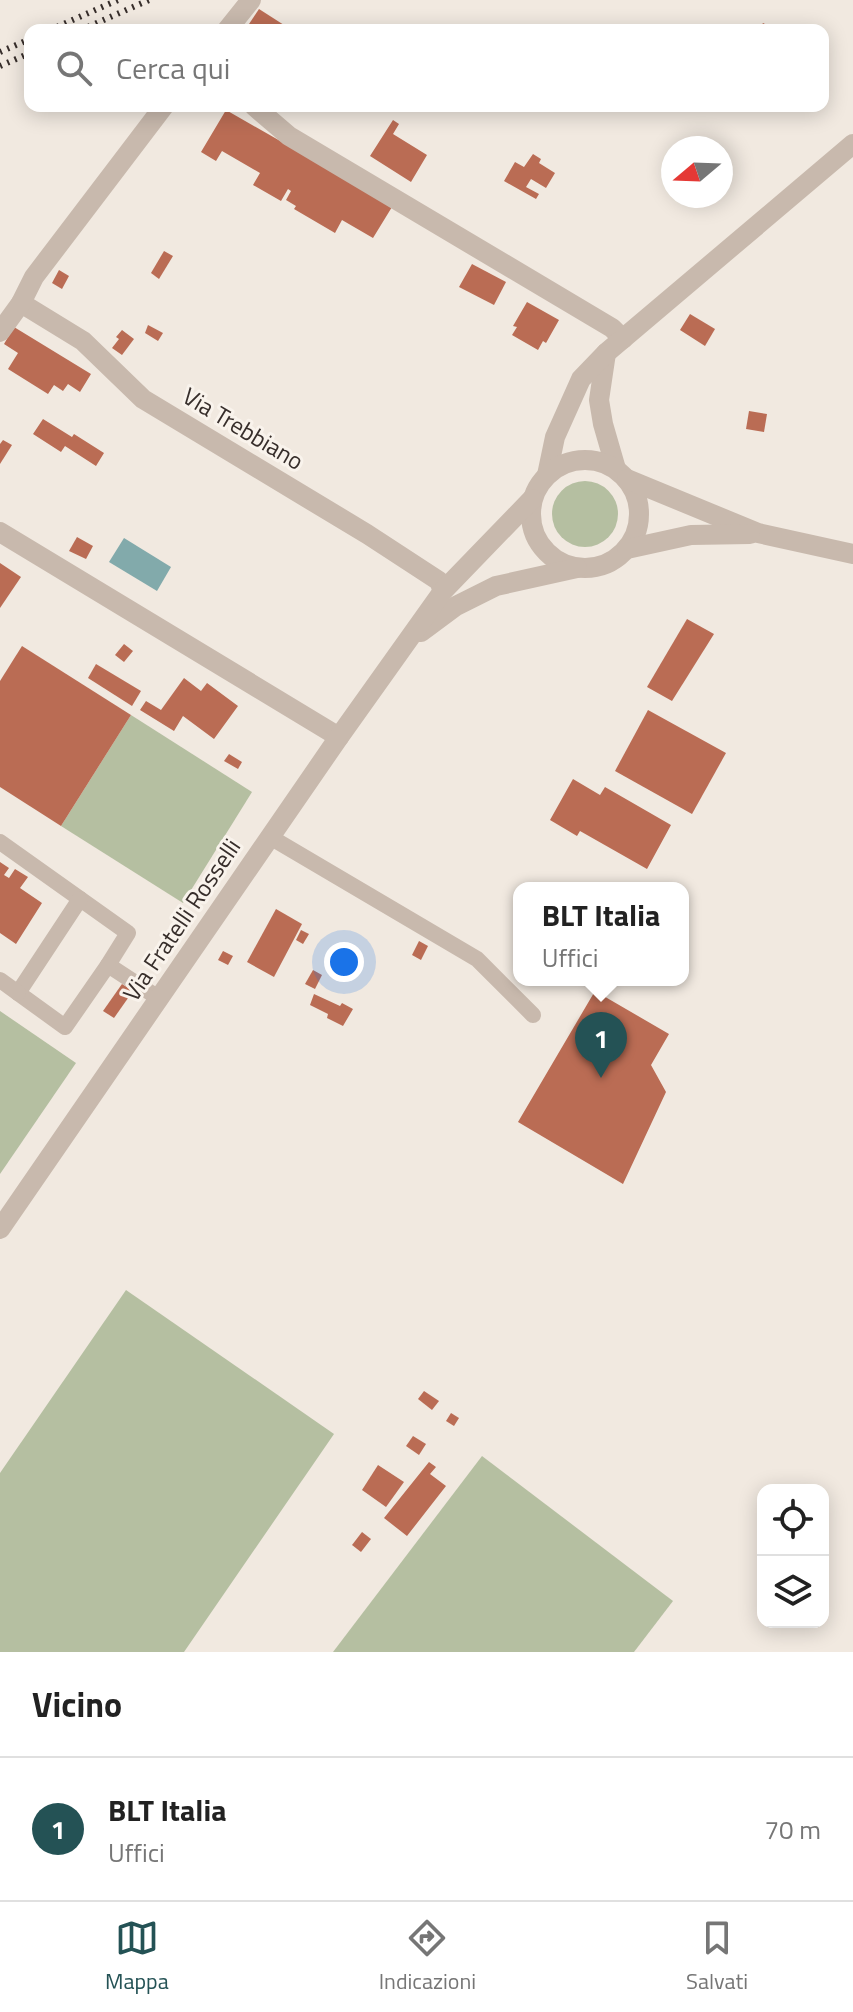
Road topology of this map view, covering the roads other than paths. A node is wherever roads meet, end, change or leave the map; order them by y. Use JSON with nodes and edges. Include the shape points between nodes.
{"nodes":[{"id":1,"x":251,"y":0,"type":"edge"},
{"id":2,"x":232,"y":24,"type":"edge"},
{"id":3,"x":159,"y":112,"type":"edge"},
{"id":4,"x":261,"y":112,"type":"edge"},
{"id":5,"x":853,"y":144,"type":"edge"},
{"id":6,"x":21,"y":303,"type":"junction"},
{"id":7,"x":0,"y":332,"type":"edge"},
{"id":8,"x":623,"y":339,"type":"junction"},
{"id":9,"x":606,"y":353,"type":"junction"},
{"id":10,"x":622,"y":474,"type":"junction"},
{"id":11,"x":547,"y":475,"type":"junction"},
{"id":12,"x":532,"y":499,"type":"junction"},
{"id":13,"x":0,"y":532,"type":"edge"},
{"id":14,"x":758,"y":533,"type":"junction"},
{"id":15,"x":627,"y":549,"type":"junction"},
{"id":16,"x":853,"y":554,"type":"edge"},
{"id":17,"x":577,"y":568,"type":"junction"},
{"id":18,"x":443,"y":591,"type":"junction"},
{"id":19,"x":408,"y":642,"type":"junction"},
{"id":20,"x":339,"y":737,"type":"junction"},
{"id":21,"x":270,"y":837,"type":"junction"},
{"id":22,"x":0,"y":842,"type":"edge"},
{"id":23,"x":80,"y":899,"type":"junction"},
{"id":24,"x":108,"y":965,"type":"junction"},
{"id":25,"x":0,"y":980,"type":"edge"},
{"id":26,"x":18,"y":993,"type":"junction"},
{"id":27,"x":160,"y":999,"type":"junction"},
{"id":28,"x":533,"y":1015,"type":"dead end"},
{"id":29,"x":0,"y":1229,"type":"edge"}],
"edges":[{"from":1,"to":2,"type":"street"},
{"from":3,"to":6,"type":"street","via":[[34,277]]},
{"from":4,"to":8,"type":"street","via":[[289,136]]},
{"from":5,"to":8,"type":"street"},
{"from":6,"to":7,"type":"street"},
{"from":6,"to":18,"type":"street","name":"Via Trebbiano","via":[[83,341],[143,399],[367,534],[439,581]]},
{"from":8,"to":9,"type":"street"},
{"from":9,"to":10,"type":"street","via":[[599,400]]},
{"from":9,"to":11,"type":"street","via":[[581,379],[555,437]]},
{"from":10,"to":11,"type":"street","via":[[588,459],[573,460]]},
{"from":10,"to":14,"type":"street"},
{"from":10,"to":15,"type":"street","via":[[637,496],[640,514]]},
{"from":11,"to":12,"type":"street"},
{"from":12,"to":17,"type":"street","via":[[530,518],[545,551]]},
{"from":12,"to":18,"type":"street","name":"Via Fratelli Rosselli"},
{"from":13,"to":20,"type":"street"},
{"from":14,"to":15,"type":"street","via":[[691,535]]},
{"from":14,"to":16,"type":"street"},
{"from":15,"to":17,"type":"street","via":[[596,568]]},
{"from":17,"to":19,"type":"street","name":"Via Fratelli Rosselli","via":[[496,586],[456,606]]},
{"from":18,"to":19,"type":"street","name":"Via Fratelli Rosselli"},
{"from":19,"to":20,"type":"street","name":"Via Fratelli Rosselli"},
{"from":20,"to":21,"type":"street","name":"Via Fratelli Rosselli"},
{"from":21,"to":27,"type":"street","name":"Via Fratelli Rosselli"},
{"from":21,"to":28,"type":"lane","via":[[477,959]]},
{"from":22,"to":23,"type":"lane"},
{"from":23,"to":24,"type":"lane","via":[[128,933]]},
{"from":23,"to":26,"type":"lane"},
{"from":24,"to":26,"type":"lane","via":[[65,1027]]},
{"from":24,"to":27,"type":"lane"},
{"from":25,"to":26,"type":"lane"},
{"from":27,"to":29,"type":"street","name":"Via Fratelli Rosselli"}]}
